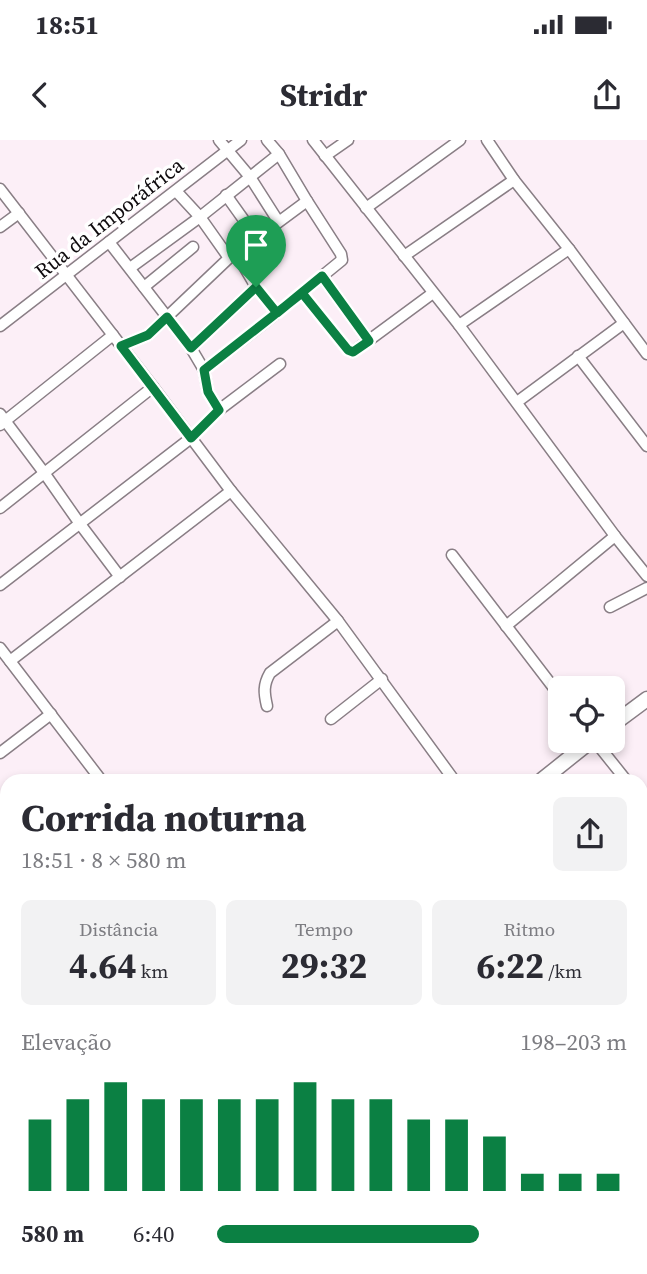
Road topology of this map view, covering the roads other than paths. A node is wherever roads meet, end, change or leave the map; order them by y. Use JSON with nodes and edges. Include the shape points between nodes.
{"nodes":[{"id":1,"x":219,"y":140,"type":"edge"},
{"id":2,"x":241,"y":140,"type":"edge"},
{"id":3,"x":267,"y":140,"type":"edge"},
{"id":4,"x":313,"y":140,"type":"edge"},
{"id":5,"x":348,"y":140,"type":"edge"},
{"id":6,"x":460,"y":140,"type":"edge"},
{"id":7,"x":487,"y":140,"type":"edge"},
{"id":8,"x":227,"y":150,"type":"junction"},
{"id":9,"x":279,"y":154,"type":"junction"},
{"id":10,"x":326,"y":156,"type":"junction"},
{"id":11,"x":250,"y":177,"type":"junction"},
{"id":12,"x":514,"y":180,"type":"junction"},
{"id":13,"x":0,"y":189,"type":"edge"},
{"id":14,"x":176,"y":191,"type":"junction"},
{"id":15,"x":226,"y":195,"type":"junction"},
{"id":16,"x":307,"y":201,"type":"junction"},
{"id":17,"x":366,"y":208,"type":"junction"},
{"id":18,"x":19,"y":213,"type":"junction"},
{"id":19,"x":200,"y":217,"type":"junction"},
{"id":20,"x":278,"y":221,"type":"junction"},
{"id":21,"x":0,"y":227,"type":"edge"},
{"id":22,"x":257,"y":238,"type":"junction"},
{"id":23,"x":108,"y":242,"type":"junction"},
{"id":24,"x":192,"y":247,"type":"dead end"},
{"id":25,"x":569,"y":249,"type":"junction"},
{"id":26,"x":404,"y":256,"type":"junction"},
{"id":27,"x":130,"y":268,"type":"junction"},
{"id":28,"x":66,"y":275,"type":"junction"},
{"id":29,"x":322,"y":276,"type":"junction"},
{"id":30,"x":144,"y":287,"type":"junction"},
{"id":31,"x":256,"y":287,"type":"junction"},
{"id":32,"x":302,"y":293,"type":"junction"},
{"id":33,"x":433,"y":293,"type":"junction"},
{"id":34,"x":277,"y":313,"type":"junction"},
{"id":35,"x":167,"y":317,"type":"junction"},
{"id":36,"x":624,"y":323,"type":"junction"},
{"id":37,"x":459,"y":325,"type":"junction"},
{"id":38,"x":0,"y":326,"type":"edge"},
{"id":39,"x":113,"y":335,"type":"junction"},
{"id":40,"x":369,"y":341,"type":"junction"},
{"id":41,"x":121,"y":346,"type":"junction"},
{"id":42,"x":191,"y":348,"type":"junction"},
{"id":43,"x":647,"y":354,"type":"edge"},
{"id":44,"x":578,"y":356,"type":"junction"},
{"id":45,"x":279,"y":364,"type":"dead end"},
{"id":46,"x":204,"y":370,"type":"junction"},
{"id":47,"x":153,"y":387,"type":"junction"},
{"id":48,"x":517,"y":402,"type":"junction"},
{"id":49,"x":219,"y":410,"type":"junction"},
{"id":50,"x":2,"y":420,"type":"edge"},
{"id":51,"x":191,"y":438,"type":"junction"},
{"id":52,"x":647,"y":446,"type":"edge"},
{"id":53,"x":45,"y":474,"type":"junction"},
{"id":54,"x":231,"y":491,"type":"junction"},
{"id":55,"x":0,"y":508,"type":"edge"},
{"id":56,"x":79,"y":524,"type":"junction"},
{"id":57,"x":615,"y":536,"type":"junction"},
{"id":58,"x":452,"y":555,"type":"dead end"},
{"id":59,"x":647,"y":576,"type":"edge"},
{"id":60,"x":120,"y":577,"type":"junction"},
{"id":61,"x":0,"y":585,"type":"edge"},
{"id":62,"x":647,"y":588,"type":"edge"},
{"id":63,"x":610,"y":607,"type":"dead end"},
{"id":64,"x":338,"y":621,"type":"junction"},
{"id":65,"x":506,"y":626,"type":"junction"},
{"id":66,"x":0,"y":648,"type":"edge"},
{"id":67,"x":10,"y":661,"type":"junction"},
{"id":68,"x":382,"y":679,"type":"junction"},
{"id":69,"x":548,"y":680,"type":"edge"},
{"id":70,"x":647,"y":699,"type":"edge"},
{"id":71,"x":267,"y":706,"type":"dead end"},
{"id":72,"x":51,"y":714,"type":"junction"},
{"id":73,"x":625,"y":715,"type":"edge"},
{"id":74,"x":331,"y":719,"type":"dead end"},
{"id":75,"x":0,"y":734,"type":"edge"},
{"id":76,"x":4,"y":750,"type":"edge"},
{"id":77,"x":576,"y":753,"type":"edge"},
{"id":78,"x":604,"y":753,"type":"edge"},
{"id":79,"x":96,"y":774,"type":"edge"},
{"id":80,"x":450,"y":774,"type":"edge"},
{"id":81,"x":550,"y":774,"type":"edge"},
{"id":82,"x":621,"y":774,"type":"edge"}],
"edges":[{"from":1,"to":8,"type":"street"},
{"from":2,"to":8,"type":"street","name":"Rua da Imporáfrica"},
{"from":3,"to":9,"type":"street"},
{"from":4,"to":10,"type":"street"},
{"from":5,"to":10,"type":"street"},
{"from":6,"to":17,"type":"street"},
{"from":7,"to":12,"type":"street"},
{"from":8,"to":11,"type":"street"},
{"from":8,"to":14,"type":"street","name":"Rua da Imporáfrica"},
{"from":9,"to":11,"type":"street"},
{"from":9,"to":16,"type":"street"},
{"from":10,"to":17,"type":"street"},
{"from":11,"to":15,"type":"street"},
{"from":11,"to":20,"type":"street"},
{"from":12,"to":25,"type":"street"},
{"from":12,"to":26,"type":"street"},
{"from":13,"to":18,"type":"street"},
{"from":14,"to":19,"type":"street"},
{"from":14,"to":23,"type":"street","name":"Rua da Imporáfrica"},
{"from":15,"to":19,"type":"street"},
{"from":15,"to":22,"type":"street"},
{"from":16,"to":20,"type":"street"},
{"from":16,"to":29,"type":"street","via":[[342,257]]},
{"from":17,"to":26,"type":"street"},
{"from":18,"to":21,"type":"street"},
{"from":18,"to":28,"type":"street"},
{"from":19,"to":27,"type":"street"},
{"from":19,"to":35,"type":"street","via":[[229,258]]},
{"from":20,"to":22,"type":"street"},
{"from":22,"to":31,"type":"street","via":[[261,246],[242,263]]},
{"from":23,"to":27,"type":"street"},
{"from":23,"to":28,"type":"street","name":"Rua da Imporáfrica"},
{"from":24,"to":30,"type":"street"},
{"from":25,"to":36,"type":"street"},
{"from":25,"to":37,"type":"street"},
{"from":26,"to":33,"type":"street"},
{"from":27,"to":30,"type":"street"},
{"from":28,"to":38,"type":"street","name":"Rua da Imporáfrica"},
{"from":28,"to":39,"type":"street"},
{"from":29,"to":32,"type":"street"},
{"from":29,"to":40,"type":"street"},
{"from":30,"to":35,"type":"street"},
{"from":31,"to":34,"type":"street"},
{"from":31,"to":42,"type":"street"},
{"from":32,"to":34,"type":"street"},
{"from":32,"to":40,"type":"street","via":[[348,350],[353,352]]},
{"from":33,"to":37,"type":"street"},
{"from":33,"to":40,"type":"street"},
{"from":34,"to":46,"type":"street"},
{"from":35,"to":41,"type":"street","via":[[148,335]]},
{"from":35,"to":42,"type":"street"},
{"from":36,"to":43,"type":"street"},
{"from":36,"to":44,"type":"street"},
{"from":37,"to":48,"type":"street"},
{"from":39,"to":41,"type":"street"},
{"from":39,"to":50,"type":"street"},
{"from":41,"to":47,"type":"street"},
{"from":42,"to":46,"type":"street"},
{"from":44,"to":48,"type":"street"},
{"from":44,"to":52,"type":"street"},
{"from":45,"to":49,"type":"street"},
{"from":46,"to":49,"type":"street","via":[[208,392]]},
{"from":47,"to":51,"type":"street"},
{"from":47,"to":53,"type":"street"},
{"from":48,"to":57,"type":"street"},
{"from":49,"to":51,"type":"street"},
{"from":50,"to":53,"type":"street"},
{"from":51,"to":54,"type":"street"},
{"from":51,"to":56,"type":"street"},
{"from":53,"to":55,"type":"street"},
{"from":53,"to":56,"type":"street"},
{"from":54,"to":60,"type":"street"},
{"from":54,"to":64,"type":"street"},
{"from":56,"to":60,"type":"street"},
{"from":56,"to":61,"type":"street"},
{"from":57,"to":59,"type":"street"},
{"from":57,"to":65,"type":"street"},
{"from":58,"to":65,"type":"street"},
{"from":60,"to":67,"type":"street"},
{"from":62,"to":63,"type":"street"},
{"from":64,"to":68,"type":"street"},
{"from":64,"to":71,"type":"street","via":[[270,674],[264,692]]},
{"from":65,"to":69,"type":"street"},
{"from":66,"to":67,"type":"street"},
{"from":67,"to":72,"type":"street"},
{"from":68,"to":74,"type":"street"},
{"from":68,"to":80,"type":"street"},
{"from":70,"to":73,"type":"street"},
{"from":72,"to":76,"type":"street"},
{"from":72,"to":79,"type":"street"},
{"from":75,"to":76,"type":"street"},
{"from":77,"to":81,"type":"street"},
{"from":78,"to":82,"type":"street"}]}
